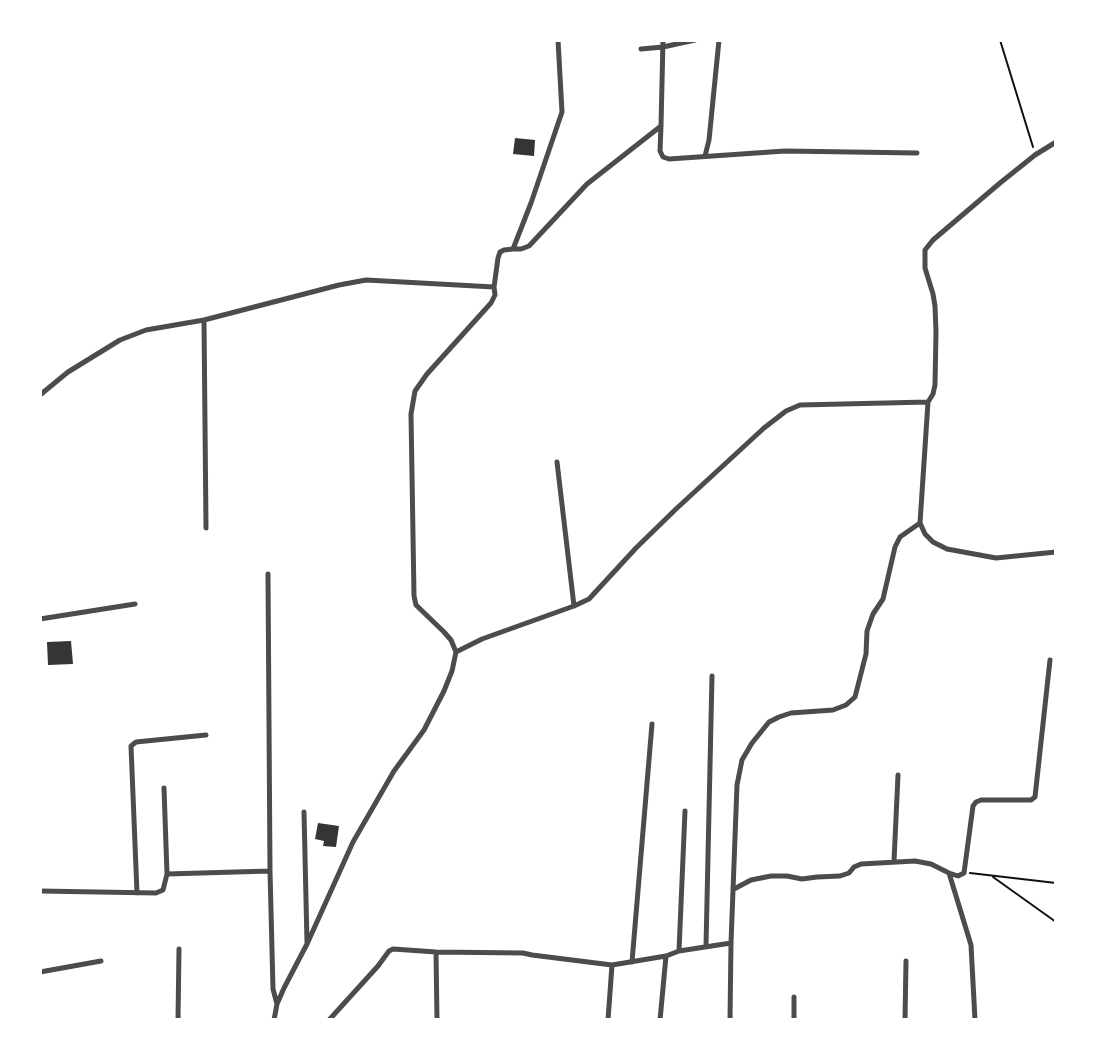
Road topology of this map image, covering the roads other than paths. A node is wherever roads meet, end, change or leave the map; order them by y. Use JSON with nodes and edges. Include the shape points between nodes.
{"nodes":[{"id":1,"x":558,"y":40,"type":"edge"},
{"id":2,"x":695,"y":40,"type":"edge"},
{"id":3,"x":719,"y":40,"type":"edge"},
{"id":4,"x":663,"y":44,"type":"edge"},
{"id":5,"x":641,"y":49,"type":"dead end"},
{"id":6,"x":661,"y":126,"type":"junction"},
{"id":7,"x":1056,"y":142,"type":"edge"},
{"id":8,"x":917,"y":153,"type":"dead end"},
{"id":9,"x":705,"y":156,"type":"junction"},
{"id":10,"x":513,"y":249,"type":"junction"},
{"id":11,"x":494,"y":287,"type":"junction"},
{"id":12,"x":204,"y":320,"type":"junction"},
{"id":13,"x":40,"y":395,"type":"edge"},
{"id":14,"x":928,"y":402,"type":"junction"},
{"id":15,"x":557,"y":462,"type":"dead end"},
{"id":16,"x":920,"y":523,"type":"junction"},
{"id":17,"x":206,"y":528,"type":"dead end"},
{"id":18,"x":1056,"y":552,"type":"edge"},
{"id":19,"x":268,"y":574,"type":"dead end"},
{"id":20,"x":135,"y":604,"type":"dead end"},
{"id":21,"x":574,"y":606,"type":"junction"},
{"id":22,"x":40,"y":620,"type":"edge"},
{"id":23,"x":456,"y":652,"type":"junction"},
{"id":24,"x":1050,"y":660,"type":"dead end"},
{"id":25,"x":712,"y":676,"type":"dead end"},
{"id":26,"x":652,"y":724,"type":"dead end"},
{"id":27,"x":206,"y":735,"type":"dead end"},
{"id":28,"x":898,"y":775,"type":"dead end"},
{"id":29,"x":164,"y":788,"type":"dead end"},
{"id":30,"x":685,"y":811,"type":"dead end"},
{"id":31,"x":304,"y":812,"type":"dead end"},
{"id":32,"x":894,"y":861,"type":"junction"},
{"id":33,"x":270,"y":871,"type":"junction"},
{"id":34,"x":949,"y":873,"type":"junction"},
{"id":35,"x":166,"y":874,"type":"junction"},
{"id":36,"x":734,"y":889,"type":"junction"},
{"id":37,"x":40,"y":891,"type":"edge"},
{"id":38,"x":137,"y":893,"type":"junction"},
{"id":39,"x":307,"y":944,"type":"junction"},
{"id":40,"x":731,"y":944,"type":"junction"},
{"id":41,"x":706,"y":946,"type":"junction"},
{"id":42,"x":179,"y":949,"type":"dead end"},
{"id":43,"x":680,"y":951,"type":"junction"},
{"id":44,"x":436,"y":952,"type":"junction"},
{"id":45,"x":666,"y":956,"type":"junction"},
{"id":46,"x":101,"y":961,"type":"dead end"},
{"id":47,"x":906,"y":961,"type":"dead end"},
{"id":48,"x":632,"y":962,"type":"junction"},
{"id":49,"x":612,"y":965,"type":"junction"},
{"id":50,"x":40,"y":972,"type":"edge"},
{"id":51,"x":794,"y":997,"type":"dead end"},
{"id":52,"x":277,"y":1004,"type":"junction"},
{"id":53,"x":178,"y":1020,"type":"edge"},
{"id":54,"x":274,"y":1020,"type":"edge"},
{"id":55,"x":329,"y":1020,"type":"edge"},
{"id":56,"x":436,"y":1020,"type":"edge"},
{"id":57,"x":608,"y":1020,"type":"edge"},
{"id":58,"x":660,"y":1020,"type":"edge"},
{"id":59,"x":730,"y":1020,"type":"edge"},
{"id":60,"x":794,"y":1020,"type":"edge"},
{"id":61,"x":905,"y":1020,"type":"edge"},
{"id":62,"x":975,"y":1020,"type":"edge"}],
"edges":[{"from":1,"to":10,"type":"street","via":[[562,112]]},
{"from":2,"to":4,"type":"street"},
{"from":3,"to":9,"type":"street"},
{"from":4,"to":5,"type":"street"},
{"from":4,"to":6,"type":"street"},
{"from":6,"to":9,"type":"street","via":[[663,157]]},
{"from":6,"to":10,"type":"street","via":[[587,184],[529,246]]},
{"from":7,"to":14,"type":"street","via":[[1035,155],[925,250],[936,332],[935,385]]},
{"from":8,"to":9,"type":"street","via":[[785,151]]},
{"from":10,"to":11,"type":"street","via":[[500,252]]},
{"from":11,"to":12,"type":"street","via":[[366,280]]},
{"from":11,"to":23,"type":"street","via":[[491,303],[415,391],[411,414],[414,596],[416,605],[451,640]]},
{"from":12,"to":13,"type":"street","via":[[146,330],[120,340],[68,372]]},
{"from":12,"to":17,"type":"street"},
{"from":14,"to":16,"type":"street"},
{"from":14,"to":21,"type":"street","via":[[800,405],[786,411],[676,509],[589,599]]},
{"from":15,"to":21,"type":"street"},
{"from":16,"to":18,"type":"street","via":[[933,542],[947,549],[996,558]]},
{"from":16,"to":36,"type":"street","via":[[900,537],[895,547],[883,599],[867,631],[866,654],[855,697],[833,710],[791,713],[769,723],[742,759],[737,785]]},
{"from":19,"to":33,"type":"street"},
{"from":20,"to":22,"type":"street"},
{"from":21,"to":23,"type":"street"},
{"from":23,"to":39,"type":"street","via":[[444,691],[424,730],[394,771],[353,842]]},
{"from":24,"to":34,"type":"street","via":[[1035,798],[976,802],[964,873]]},
{"from":25,"to":41,"type":"street"},
{"from":26,"to":48,"type":"street"},
{"from":27,"to":38,"type":"street","via":[[136,742],[131,746]]},
{"from":28,"to":32,"type":"street"},
{"from":29,"to":35,"type":"street"},
{"from":30,"to":43,"type":"street"},
{"from":31,"to":39,"type":"street"},
{"from":32,"to":34,"type":"street","via":[[931,864]]},
{"from":32,"to":36,"type":"street","via":[[861,864],[840,876],[771,876]]},
{"from":33,"to":35,"type":"street"},
{"from":33,"to":52,"type":"street","via":[[273,989]]},
{"from":34,"to":62,"type":"street","via":[[971,945]]},
{"from":35,"to":38,"type":"street","via":[[163,890]]},
{"from":36,"to":40,"type":"street"},
{"from":37,"to":38,"type":"street"},
{"from":39,"to":52,"type":"street"},
{"from":40,"to":41,"type":"street"},
{"from":40,"to":59,"type":"street"},
{"from":41,"to":43,"type":"street"},
{"from":42,"to":53,"type":"street"},
{"from":43,"to":45,"type":"street"},
{"from":44,"to":49,"type":"street","via":[[523,953]]},
{"from":44,"to":55,"type":"street","via":[[397,948],[389,951]]},
{"from":44,"to":56,"type":"street"},
{"from":45,"to":48,"type":"street"},
{"from":45,"to":58,"type":"street"},
{"from":46,"to":50,"type":"street"},
{"from":47,"to":61,"type":"street"},
{"from":48,"to":49,"type":"street"},
{"from":49,"to":57,"type":"street"},
{"from":51,"to":60,"type":"street"},
{"from":52,"to":54,"type":"street"}]}
